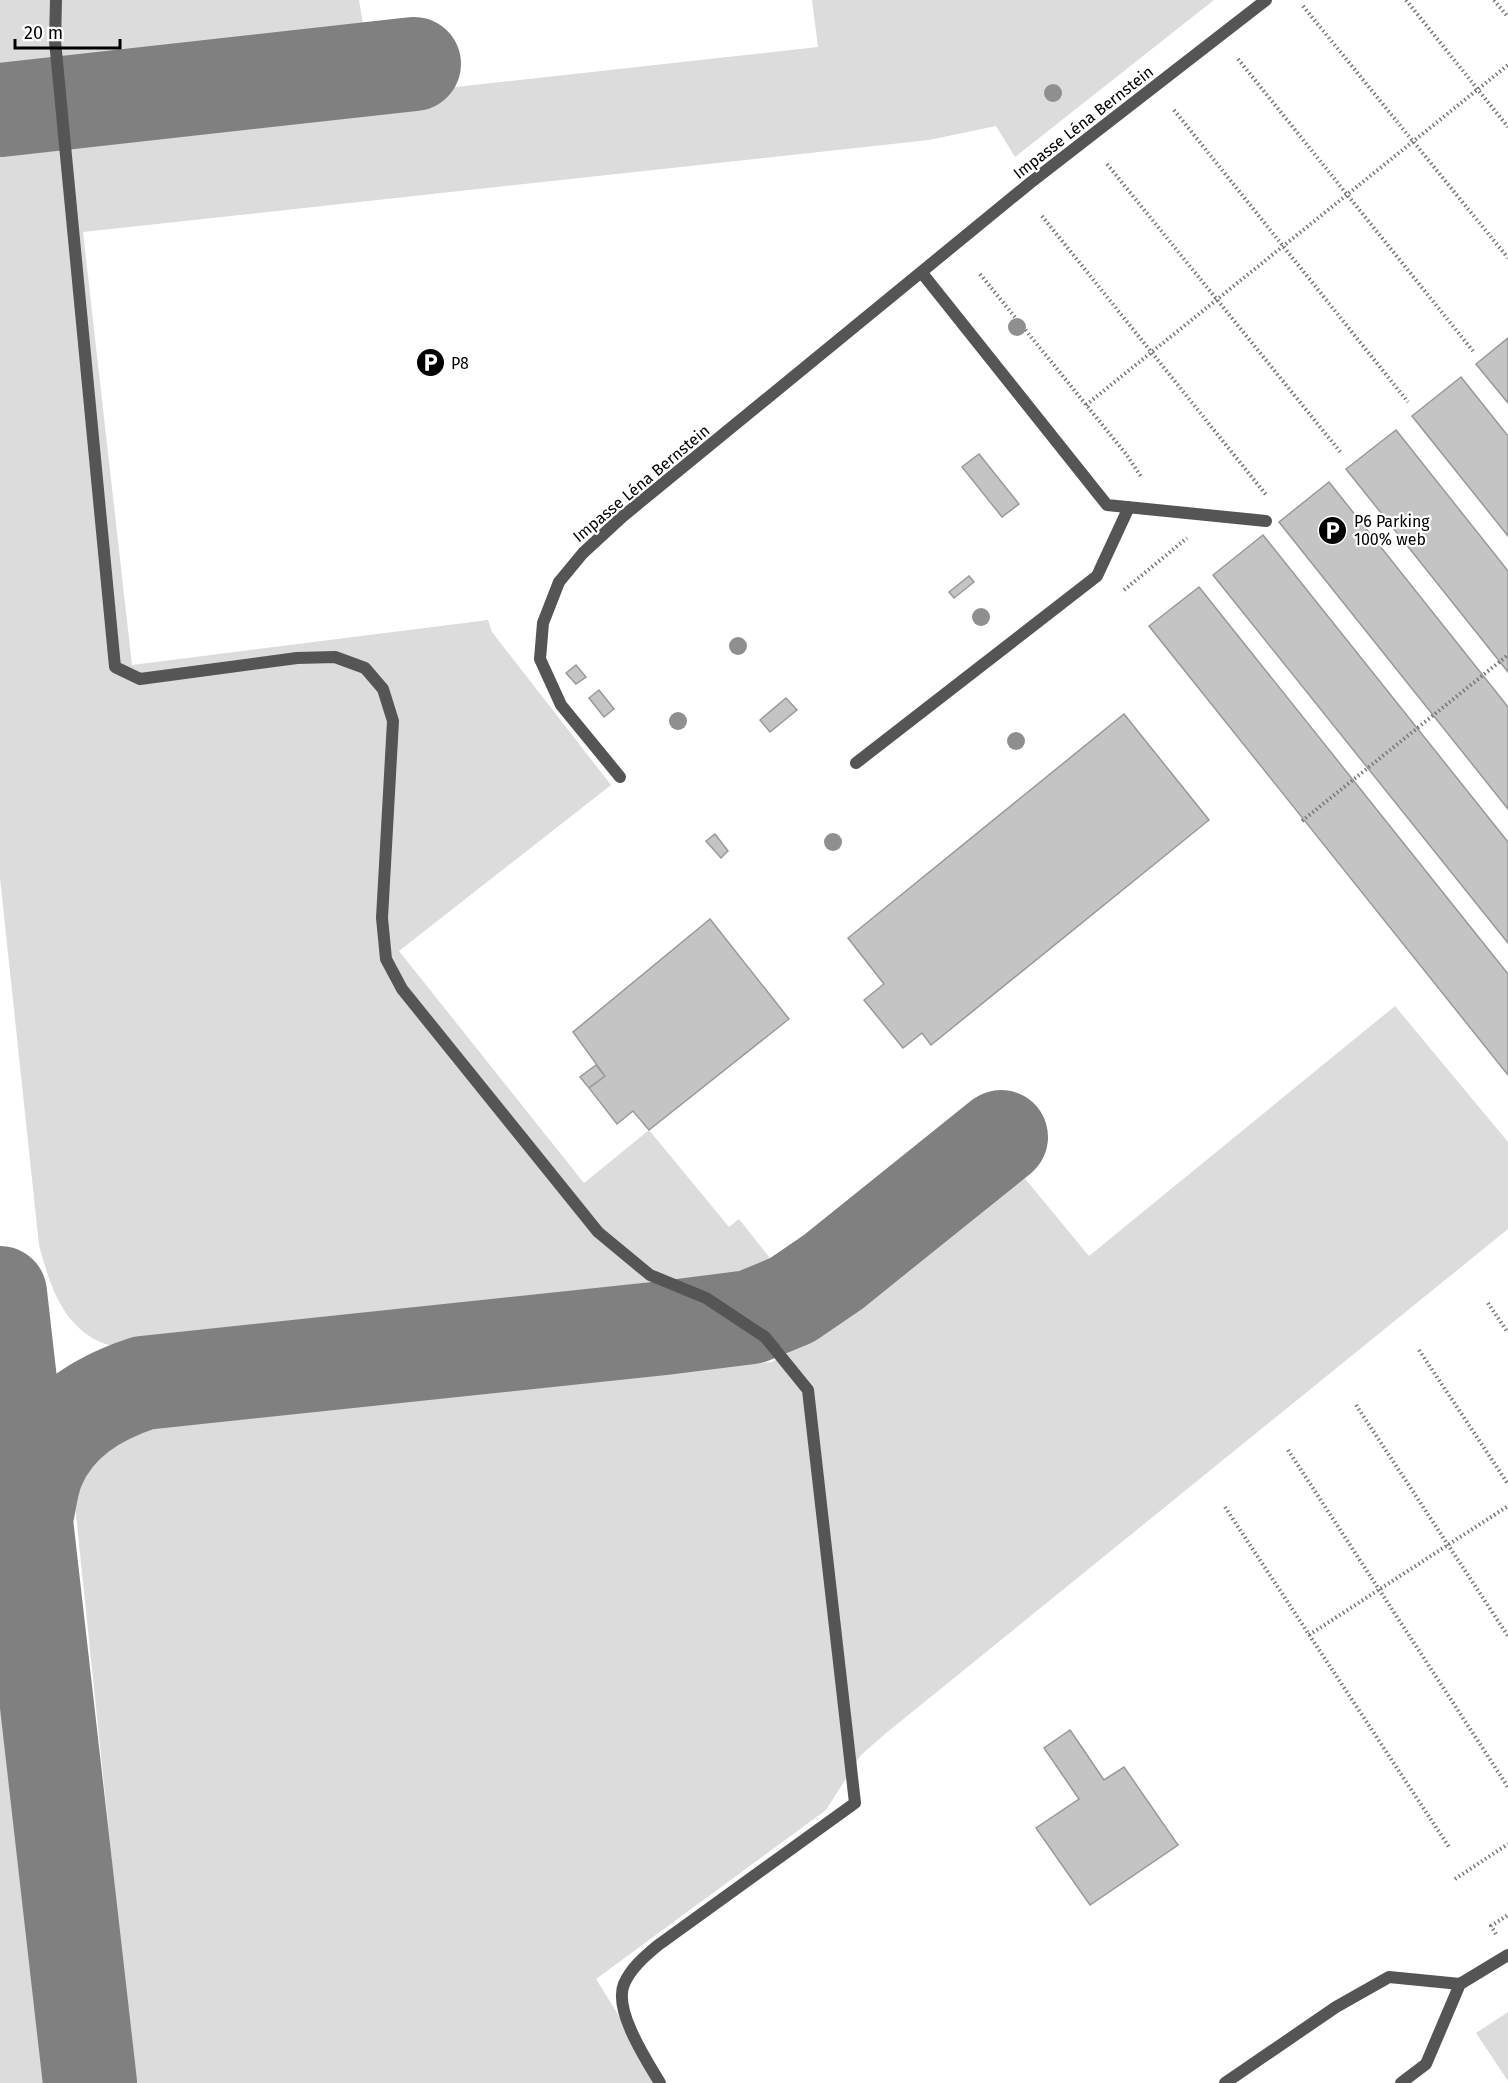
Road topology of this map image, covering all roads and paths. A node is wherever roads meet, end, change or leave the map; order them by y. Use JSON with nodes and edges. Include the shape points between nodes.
{"nodes":[{"id":1,"x":56,"y":0,"type":"edge"},
{"id":2,"x":1266,"y":0,"type":"edge"},
{"id":3,"x":1406,"y":0,"type":"edge"},
{"id":4,"x":1494,"y":0,"type":"edge"},
{"id":5,"x":1303,"y":6,"type":"dead end"},
{"id":6,"x":1508,"y":17,"type":"edge"},
{"id":7,"x":1238,"y":59,"type":"dead end"},
{"id":8,"x":1508,"y":65,"type":"edge"},
{"id":9,"x":1478,"y":90,"type":"junction"},
{"id":10,"x":1174,"y":111,"type":"dead end"},
{"id":11,"x":1508,"y":128,"type":"edge"},
{"id":12,"x":1414,"y":141,"type":"junction"},
{"id":13,"x":1107,"y":164,"type":"dead end"},
{"id":14,"x":1347,"y":194,"type":"junction"},
{"id":15,"x":1042,"y":216,"type":"dead end"},
{"id":16,"x":1282,"y":247,"type":"junction"},
{"id":17,"x":1508,"y":258,"type":"edge"},
{"id":18,"x":922,"y":273,"type":"junction"},
{"id":19,"x":980,"y":274,"type":"dead end"},
{"id":20,"x":1218,"y":300,"type":"junction"},
{"id":21,"x":1473,"y":351,"type":"dead end"},
{"id":22,"x":1152,"y":352,"type":"junction"},
{"id":23,"x":1408,"y":402,"type":"dead end"},
{"id":24,"x":1086,"y":405,"type":"junction"},
{"id":25,"x":1342,"y":454,"type":"dead end"},
{"id":26,"x":1142,"y":478,"type":"dead end"},
{"id":27,"x":1271,"y":501,"type":"dead end"},
{"id":28,"x":1129,"y":507,"type":"junction"},
{"id":29,"x":1266,"y":521,"type":"dead end"},
{"id":30,"x":1184,"y":531,"type":"dead end"},
{"id":31,"x":1124,"y":590,"type":"dead end"},
{"id":32,"x":1508,"y":654,"type":"edge"},
{"id":33,"x":856,"y":763,"type":"dead end"},
{"id":34,"x":620,"y":777,"type":"dead end"},
{"id":35,"x":1302,"y":821,"type":"dead end"},
{"id":36,"x":1488,"y":1303,"type":"dead end"},
{"id":37,"x":1508,"y":1333,"type":"edge"},
{"id":38,"x":1419,"y":1350,"type":"dead end"},
{"id":39,"x":1356,"y":1405,"type":"dead end"},
{"id":40,"x":1288,"y":1450,"type":"dead end"},
{"id":41,"x":1508,"y":1484,"type":"edge"},
{"id":42,"x":1508,"y":1506,"type":"edge"},
{"id":43,"x":1225,"y":1508,"type":"dead end"},
{"id":44,"x":1448,"y":1545,"type":"junction"},
{"id":45,"x":1379,"y":1590,"type":"junction"},
{"id":46,"x":1310,"y":1635,"type":"junction"},
{"id":47,"x":1508,"y":1636,"type":"edge"},
{"id":48,"x":1508,"y":1787,"type":"edge"},
{"id":49,"x":1508,"y":1844,"type":"edge"},
{"id":50,"x":1449,"y":1847,"type":"dead end"},
{"id":51,"x":1455,"y":1879,"type":"dead end"},
{"id":52,"x":1508,"y":1955,"type":"edge"},
{"id":53,"x":1460,"y":1984,"type":"junction"},
{"id":54,"x":660,"y":2083,"type":"edge"},
{"id":55,"x":1225,"y":2083,"type":"edge"},
{"id":56,"x":1401,"y":2083,"type":"edge"}],
"edges":[{"from":1,"to":54,"type":"street","via":[[56,51],[115,667],[140,679],[297,658],[335,657],[365,668],[383,689],[393,721],[382,918],[386,959],[402,989],[598,1232],[650,1275],[706,1298],[765,1337],[808,1390],[855,1803],[635,1965],[623,1986],[624,2011]]},
{"from":2,"to":18,"type":"street","name":"Impasse Léna Bernstein","via":[[1030,183]]},
{"from":3,"to":9,"type":"path"},
{"from":4,"to":6,"type":"path"},
{"from":5,"to":12,"type":"path"},
{"from":7,"to":14,"type":"path"},
{"from":8,"to":9,"type":"path"},
{"from":9,"to":11,"type":"path"},
{"from":9,"to":12,"type":"path"},
{"from":10,"to":16,"type":"path"},
{"from":12,"to":14,"type":"path"},
{"from":12,"to":17,"type":"path"},
{"from":13,"to":20,"type":"path"},
{"from":14,"to":16,"type":"path"},
{"from":14,"to":21,"type":"path"},
{"from":15,"to":22,"type":"path"},
{"from":16,"to":20,"type":"path"},
{"from":16,"to":23,"type":"path"},
{"from":18,"to":28,"type":"street","via":[[1107,505]]},
{"from":18,"to":34,"type":"street","name":"Impasse Léna Bernstein","via":[[622,517],[559,582],[543,623],[540,659],[561,705]]},
{"from":19,"to":24,"type":"path"},
{"from":20,"to":22,"type":"path"},
{"from":20,"to":25,"type":"path"},
{"from":22,"to":24,"type":"path"},
{"from":22,"to":27,"type":"path"},
{"from":24,"to":26,"type":"path"},
{"from":28,"to":29,"type":"street"},
{"from":28,"to":33,"type":"street","via":[[1097,576]]},
{"from":30,"to":31,"type":"path","via":[[1194,533]]},
{"from":32,"to":35,"type":"path"},
{"from":36,"to":37,"type":"path"},
{"from":38,"to":41,"type":"path"},
{"from":39,"to":44,"type":"path"},
{"from":40,"to":45,"type":"path"},
{"from":42,"to":44,"type":"path"},
{"from":43,"to":46,"type":"path"},
{"from":44,"to":45,"type":"path"},
{"from":44,"to":47,"type":"path"},
{"from":45,"to":46,"type":"path"},
{"from":45,"to":48,"type":"path"},
{"from":46,"to":50,"type":"path"},
{"from":49,"to":51,"type":"path"},
{"from":52,"to":53,"type":"street"},
{"from":53,"to":55,"type":"street","via":[[1389,1977],[1336,2007]]},
{"from":53,"to":56,"type":"street","via":[[1426,2064]]}]}
